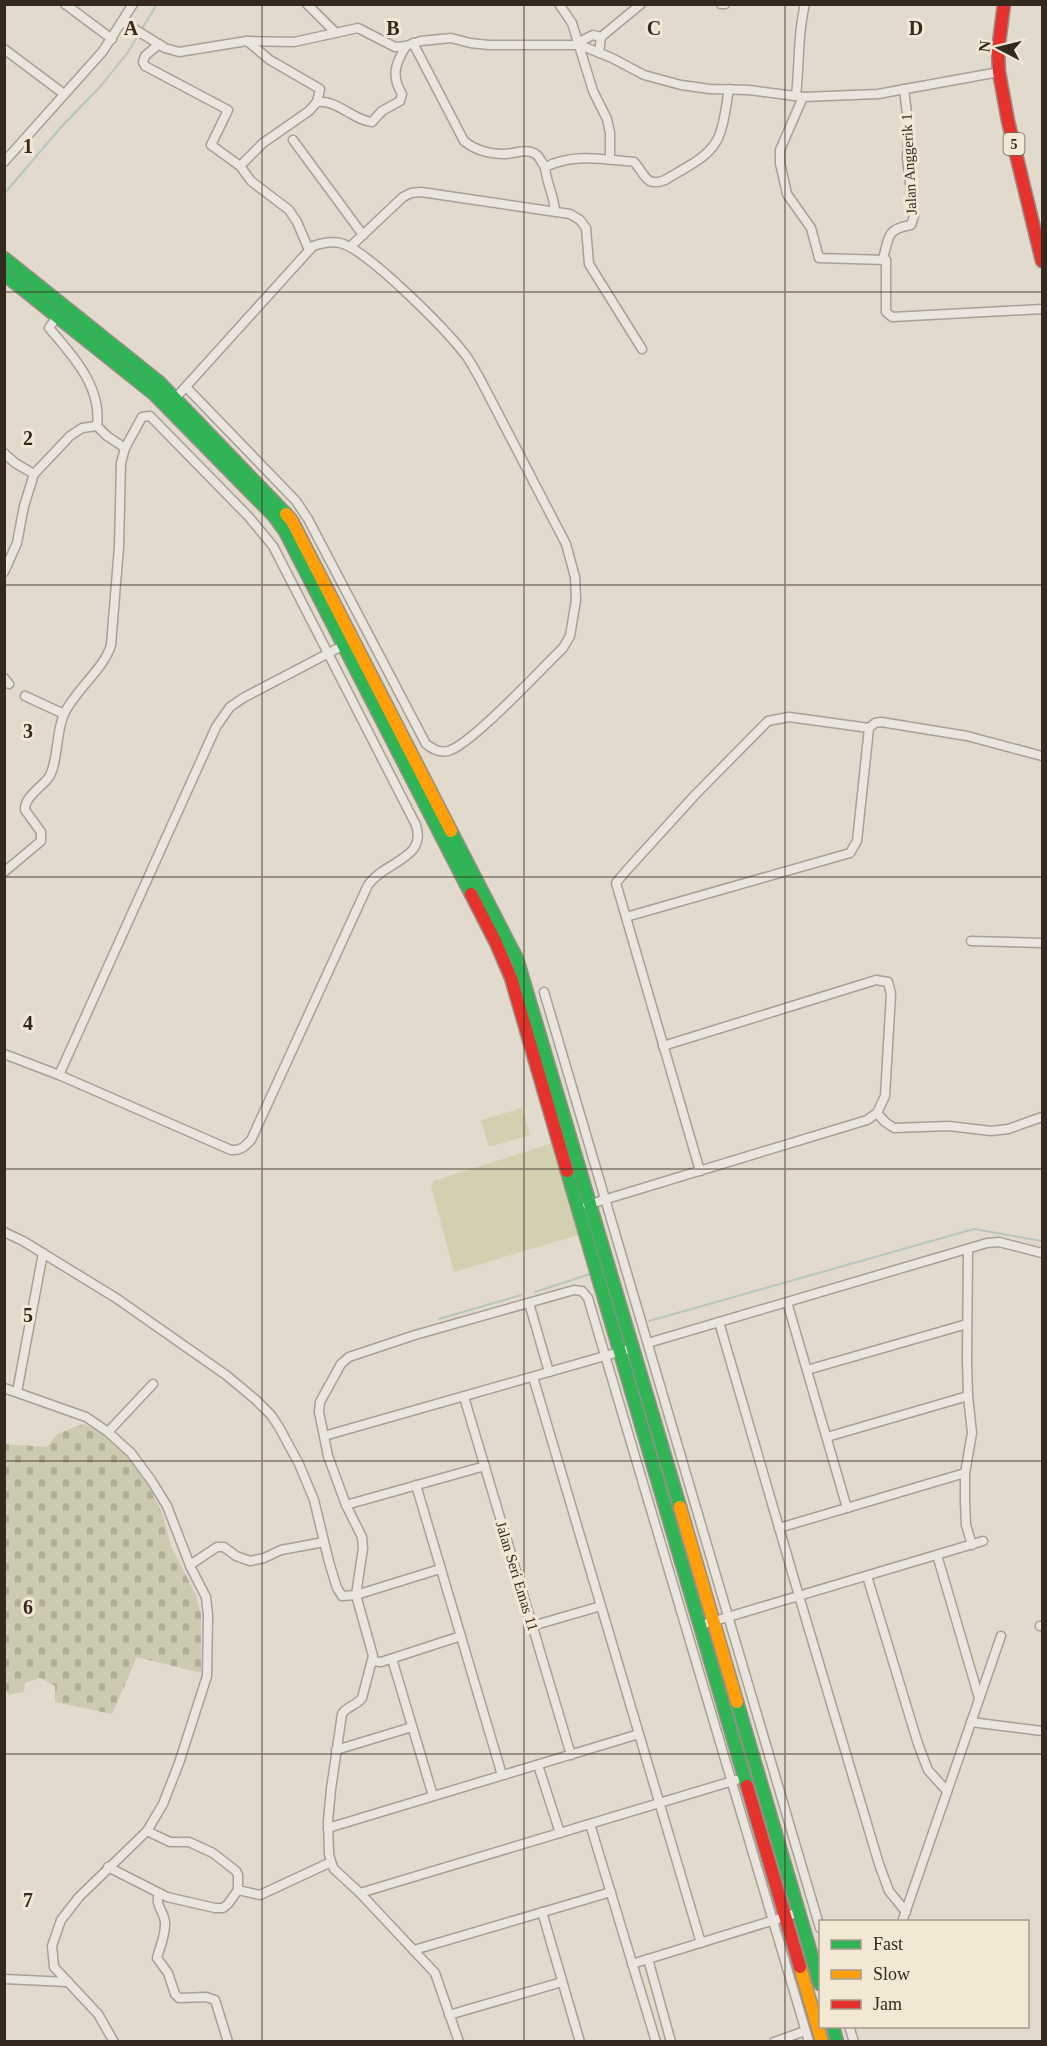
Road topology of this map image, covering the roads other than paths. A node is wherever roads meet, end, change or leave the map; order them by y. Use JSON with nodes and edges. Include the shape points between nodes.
{"nodes":[{"id":1,"x":65,"y":4,"type":"edge"},
{"id":2,"x":133,"y":4,"type":"edge"},
{"id":3,"x":307,"y":4,"type":"edge"},
{"id":4,"x":559,"y":4,"type":"edge"},
{"id":5,"x":641,"y":4,"type":"edge"},
{"id":6,"x":806,"y":4,"type":"edge"},
{"id":7,"x":1004,"y":4,"type":"edge"},
{"id":8,"x":1009,"y":4,"type":"edge"},
{"id":9,"x":126,"y":23,"type":"junction"},
{"id":10,"x":1001,"y":26,"type":"junction"},
{"id":11,"x":334,"y":32,"type":"junction"},
{"id":12,"x":601,"y":37,"type":"junction"},
{"id":13,"x":112,"y":39,"type":"junction"},
{"id":14,"x":247,"y":41,"type":"junction"},
{"id":15,"x":156,"y":42,"type":"junction"},
{"id":16,"x":579,"y":44,"type":"junction"},
{"id":17,"x":409,"y":45,"type":"junction"},
{"id":18,"x":5,"y":49,"type":"edge"},
{"id":19,"x":599,"y":53,"type":"junction"},
{"id":20,"x":999,"y":72,"type":"junction"},
{"id":21,"x":729,"y":89,"type":"junction"},
{"id":22,"x":904,"y":89,"type":"junction"},
{"id":23,"x":64,"y":94,"type":"junction"},
{"id":24,"x":800,"y":96,"type":"junction"},
{"id":25,"x":318,"y":102,"type":"junction"},
{"id":26,"x":292,"y":140,"type":"dead end"},
{"id":27,"x":610,"y":159,"type":"junction"},
{"id":28,"x":4,"y":162,"type":"edge"},
{"id":29,"x":240,"y":166,"type":"junction"},
{"id":30,"x":544,"y":167,"type":"junction"},
{"id":31,"x":555,"y":211,"type":"junction"},
{"id":32,"x":363,"y":235,"type":"junction"},
{"id":33,"x":350,"y":247,"type":"junction"},
{"id":34,"x":309,"y":250,"type":"junction"},
{"id":35,"x":4,"y":258,"type":"edge"},
{"id":36,"x":883,"y":259,"type":"junction"},
{"id":37,"x":1042,"y":261,"type":"edge"},
{"id":38,"x":4,"y":274,"type":"edge"},
{"id":39,"x":1042,"y":309,"type":"edge"},
{"id":40,"x":58,"y":315,"type":"junction"},
{"id":41,"x":642,"y":349,"type":"dead end"},
{"id":42,"x":186,"y":387,"type":"junction"},
{"id":43,"x":171,"y":403,"type":"junction"},
{"id":44,"x":97,"y":426,"type":"junction"},
{"id":45,"x":125,"y":448,"type":"junction"},
{"id":46,"x":4,"y":453,"type":"edge"},
{"id":47,"x":34,"y":474,"type":"junction"},
{"id":48,"x":4,"y":572,"type":"edge"},
{"id":49,"x":348,"y":643,"type":"junction"},
{"id":50,"x":328,"y":653,"type":"junction"},
{"id":51,"x":25,"y":696,"type":"dead end"},
{"id":52,"x":64,"y":714,"type":"junction"},
{"id":53,"x":869,"y":728,"type":"junction"},
{"id":54,"x":1042,"y":756,"type":"edge"},
{"id":55,"x":4,"y":872,"type":"edge"},
{"id":56,"x":626,"y":917,"type":"junction"},
{"id":57,"x":971,"y":941,"type":"dead end"},
{"id":58,"x":1042,"y":943,"type":"edge"},
{"id":59,"x":544,"y":992,"type":"dead end"},
{"id":60,"x":663,"y":1046,"type":"junction"},
{"id":61,"x":4,"y":1054,"type":"edge"},
{"id":62,"x":59,"y":1075,"type":"junction"},
{"id":63,"x":877,"y":1113,"type":"junction"},
{"id":64,"x":1042,"y":1117,"type":"edge"},
{"id":65,"x":700,"y":1171,"type":"junction"},
{"id":66,"x":606,"y":1200,"type":"junction"},
{"id":67,"x":591,"y":1204,"type":"junction"},
{"id":68,"x":578,"y":1208,"type":"junction"},
{"id":69,"x":4,"y":1232,"type":"edge"},
{"id":70,"x":968,"y":1249,"type":"junction"},
{"id":71,"x":43,"y":1253,"type":"junction"},
{"id":72,"x":1042,"y":1253,"type":"edge"},
{"id":73,"x":788,"y":1302,"type":"junction"},
{"id":74,"x":529,"y":1303,"type":"junction"},
{"id":75,"x":719,"y":1322,"type":"junction"},
{"id":76,"x":967,"y":1324,"type":"junction"},
{"id":77,"x":648,"y":1343,"type":"junction"},
{"id":78,"x":633,"y":1348,"type":"junction"},
{"id":79,"x":620,"y":1352,"type":"junction"},
{"id":80,"x":606,"y":1356,"type":"junction"},
{"id":81,"x":807,"y":1370,"type":"junction"},
{"id":82,"x":549,"y":1372,"type":"junction"},
{"id":83,"x":533,"y":1377,"type":"junction"},
{"id":84,"x":153,"y":1384,"type":"dead end"},
{"id":85,"x":4,"y":1388,"type":"edge"},
{"id":86,"x":17,"y":1392,"type":"junction"},
{"id":87,"x":464,"y":1396,"type":"junction"},
{"id":88,"x":968,"y":1396,"type":"junction"},
{"id":89,"x":108,"y":1432,"type":"junction"},
{"id":90,"x":324,"y":1436,"type":"junction"},
{"id":91,"x":827,"y":1437,"type":"junction"},
{"id":92,"x":485,"y":1466,"type":"junction"},
{"id":93,"x":965,"y":1473,"type":"junction"},
{"id":94,"x":416,"y":1485,"type":"junction"},
{"id":95,"x":346,"y":1505,"type":"junction"},
{"id":96,"x":847,"y":1508,"type":"junction"},
{"id":97,"x":779,"y":1528,"type":"junction"},
{"id":98,"x":983,"y":1541,"type":"dead end"},
{"id":99,"x":324,"y":1542,"type":"junction"},
{"id":100,"x":972,"y":1545,"type":"junction"},
{"id":101,"x":937,"y":1555,"type":"junction"},
{"id":102,"x":190,"y":1565,"type":"junction"},
{"id":103,"x":440,"y":1569,"type":"junction"},
{"id":104,"x":867,"y":1576,"type":"junction"},
{"id":105,"x":356,"y":1595,"type":"junction"},
{"id":106,"x":799,"y":1596,"type":"junction"},
{"id":107,"x":601,"y":1606,"type":"junction"},
{"id":108,"x":728,"y":1617,"type":"junction"},
{"id":109,"x":714,"y":1621,"type":"junction"},
{"id":110,"x":701,"y":1625,"type":"junction"},
{"id":111,"x":532,"y":1626,"type":"junction"},
{"id":112,"x":460,"y":1636,"type":"junction"},
{"id":113,"x":1001,"y":1636,"type":"dead end"},
{"id":114,"x":392,"y":1659,"type":"junction"},
{"id":115,"x":372,"y":1661,"type":"junction"},
{"id":116,"x":980,"y":1699,"type":"junction"},
{"id":117,"x":971,"y":1722,"type":"junction"},
{"id":118,"x":412,"y":1727,"type":"junction"},
{"id":119,"x":1042,"y":1731,"type":"edge"},
{"id":120,"x":639,"y":1734,"type":"junction"},
{"id":121,"x":336,"y":1750,"type":"junction"},
{"id":122,"x":571,"y":1755,"type":"junction"},
{"id":123,"x":538,"y":1765,"type":"junction"},
{"id":124,"x":502,"y":1776,"type":"junction"},
{"id":125,"x":745,"y":1778,"type":"junction"},
{"id":126,"x":731,"y":1782,"type":"junction"},
{"id":127,"x":947,"y":1791,"type":"junction"},
{"id":128,"x":433,"y":1796,"type":"junction"},
{"id":129,"x":660,"y":1803,"type":"junction"},
{"id":130,"x":590,"y":1824,"type":"junction"},
{"id":131,"x":328,"y":1828,"type":"junction"},
{"id":132,"x":147,"y":1831,"type":"junction"},
{"id":133,"x":560,"y":1833,"type":"junction"},
{"id":134,"x":332,"y":1862,"type":"junction"},
{"id":135,"x":108,"y":1867,"type":"junction"},
{"id":136,"x":238,"y":1890,"type":"junction"},
{"id":137,"x":611,"y":1892,"type":"junction"},
{"id":138,"x":159,"y":1893,"type":"junction"},
{"id":139,"x":360,"y":1893,"type":"junction"},
{"id":140,"x":542,"y":1912,"type":"junction"},
{"id":141,"x":800,"y":1912,"type":"junction"},
{"id":142,"x":906,"y":1912,"type":"junction"},
{"id":143,"x":786,"y":1917,"type":"junction"},
{"id":144,"x":903,"y":1920,"type":"edge"},
{"id":145,"x":772,"y":1921,"type":"junction"},
{"id":146,"x":819,"y":1925,"type":"edge"},
{"id":147,"x":701,"y":1943,"type":"junction"},
{"id":148,"x":414,"y":1950,"type":"junction"},
{"id":149,"x":648,"y":1959,"type":"junction"},
{"id":150,"x":632,"y":1964,"type":"junction"},
{"id":151,"x":4,"y":1979,"type":"edge"},
{"id":152,"x":819,"y":1980,"type":"edge"},
{"id":153,"x":68,"y":1982,"type":"junction"},
{"id":154,"x":562,"y":1982,"type":"junction"},
{"id":155,"x":449,"y":2015,"type":"junction"},
{"id":156,"x":805,"y":2031,"type":"junction"},
{"id":157,"x":114,"y":2042,"type":"edge"},
{"id":158,"x":228,"y":2042,"type":"edge"},
{"id":159,"x":459,"y":2042,"type":"edge"},
{"id":160,"x":580,"y":2042,"type":"edge"},
{"id":161,"x":656,"y":2042,"type":"edge"},
{"id":162,"x":671,"y":2042,"type":"edge"},
{"id":163,"x":774,"y":2042,"type":"edge"},
{"id":164,"x":809,"y":2042,"type":"edge"},
{"id":165,"x":822,"y":2042,"type":"edge"}],
"edges":[{"from":1,"to":13,"type":"street"},
{"from":2,"to":9,"type":"street"},
{"from":3,"to":11,"type":"street"},
{"from":4,"to":16,"type":"street","via":[[572,23]]},
{"from":5,"to":12,"type":"street"},
{"from":6,"to":24,"type":"street","via":[[799,36]]},
{"from":7,"to":10,"type":"street","number":"5"},
{"from":8,"to":10,"type":"street","number":"5"},
{"from":9,"to":13,"type":"street"},
{"from":9,"to":15,"type":"street"},
{"from":10,"to":20,"type":"street","number":"5"},
{"from":11,"to":14,"type":"street","via":[[294,42]]},
{"from":11,"to":17,"type":"street","via":[[358,28],[390,46]]},
{"from":12,"to":16,"type":"street","via":[[593,35]]},
{"from":12,"to":19,"type":"street"},
{"from":13,"to":23,"type":"street"},
{"from":14,"to":15,"type":"street","via":[[179,52]]},
{"from":14,"to":25,"type":"street","via":[[270,60],[320,89]]},
{"from":15,"to":29,"type":"street","via":[[143,62],[228,110],[211,145]]},
{"from":16,"to":17,"type":"street","via":[[489,45],[451,38]]},
{"from":16,"to":19,"type":"street"},
{"from":16,"to":27,"type":"street","via":[[607,119]]},
{"from":17,"to":25,"type":"street","via":[[400,56],[394,77],[402,94],[400,101],[372,122],[364,122],[335,105]]},
{"from":17,"to":30,"type":"street","via":[[464,141],[491,153],[527,150],[537,155]]},
{"from":18,"to":23,"type":"street"},
{"from":19,"to":21,"type":"street","via":[[655,79],[681,86]]},
{"from":20,"to":22,"type":"street"},
{"from":20,"to":37,"type":"street","number":"5"},
{"from":21,"to":24,"type":"street"},
{"from":21,"to":27,"type":"street","via":[[717,141],[701,158],[665,180],[649,181],[634,162]]},
{"from":22,"to":24,"type":"street","via":[[878,94]]},
{"from":22,"to":36,"type":"street","name":"Jalan Anggerik 1","via":[[914,216],[911,225],[889,234]]},
{"from":23,"to":28,"type":"street"},
{"from":24,"to":36,"type":"street","via":[[780,150],[780,163],[787,194],[812,228],[818,257]]},
{"from":25,"to":29,"type":"street","via":[[263,143]]},
{"from":26,"to":32,"type":"street"},
{"from":27,"to":30,"type":"street","via":[[572,158]]},
{"from":29,"to":34,"type":"street","via":[[251,181],[289,210]]},
{"from":30,"to":31,"type":"street"},
{"from":31,"to":32,"type":"street","via":[[411,193]]},
{"from":31,"to":41,"type":"street","via":[[570,214],[586,228],[589,264]]},
{"from":32,"to":33,"type":"street"},
{"from":33,"to":34,"type":"street","via":[[332,242]]},
{"from":33,"to":42,"type":"street","via":[[431,316],[465,355],[566,544],[575,578],[573,624],[563,648],[472,736],[445,752],[426,744],[296,501]]},
{"from":34,"to":42,"type":"street"},
{"from":35,"to":43,"type":"street","via":[[159,382]]},
{"from":36,"to":39,"type":"street","via":[[886,312],[892,317]]},
{"from":38,"to":40,"type":"street"},
{"from":40,"to":43,"type":"street","via":[[154,394]]},
{"from":40,"to":44,"type":"street","via":[[49,328],[92,388]]},
{"from":42,"to":43,"type":"street"},
{"from":43,"to":49,"type":"street","via":[[292,521]]},
{"from":44,"to":45,"type":"street"},
{"from":44,"to":47,"type":"street","via":[[82,428],[70,436]]},
{"from":45,"to":50,"type":"street","via":[[142,417],[150,416],[264,534]]},
{"from":45,"to":52,"type":"street","via":[[111,645],[104,661]]},
{"from":46,"to":47,"type":"street"},
{"from":47,"to":48,"type":"street","via":[[17,543]]},
{"from":49,"to":50,"type":"street"},
{"from":49,"to":67,"type":"street","via":[[517,959]]},
{"from":49,"to":68,"type":"street","via":[[504,960]]},
{"from":50,"to":62,"type":"street","via":[[243,698],[230,707],[216,727]]},
{"from":50,"to":62,"type":"street","via":[[416,825],[419,842],[415,849],[374,876],[368,885],[251,1140],[244,1148],[231,1150]]},
{"from":51,"to":52,"type":"street"},
{"from":52,"to":55,"type":"street","via":[[50,775],[24,806],[41,832],[41,841]]},
{"from":53,"to":54,"type":"street","via":[[881,722],[967,736]]},
{"from":53,"to":56,"type":"street","via":[[789,717],[761,726],[616,883]]},
{"from":53,"to":56,"type":"street","via":[[857,842],[850,853]]},
{"from":56,"to":60,"type":"street"},
{"from":57,"to":58,"type":"street"},
{"from":59,"to":66,"type":"street"},
{"from":60,"to":63,"type":"street","via":[[876,980],[888,982],[891,994],[885,1096]]},
{"from":60,"to":65,"type":"street"},
{"from":61,"to":62,"type":"street"},
{"from":63,"to":64,"type":"street","via":[[894,1128],[949,1126],[991,1131]]},
{"from":63,"to":65,"type":"street","via":[[867,1120]]},
{"from":65,"to":66,"type":"street"},
{"from":66,"to":67,"type":"street"},
{"from":66,"to":77,"type":"street"},
{"from":67,"to":68,"type":"street"},
{"from":67,"to":78,"type":"street"},
{"from":68,"to":79,"type":"street"},
{"from":69,"to":71,"type":"street"},
{"from":70,"to":72,"type":"street","via":[[999,1242]]},
{"from":70,"to":73,"type":"street"},
{"from":70,"to":76,"type":"street"},
{"from":71,"to":86,"type":"street"},
{"from":71,"to":99,"type":"street","via":[[116,1298],[256,1400],[279,1427],[299,1464],[314,1500]]},
{"from":73,"to":75,"type":"street"},
{"from":73,"to":81,"type":"street"},
{"from":74,"to":80,"type":"street","via":[[582,1291],[588,1298]]},
{"from":74,"to":82,"type":"street"},
{"from":74,"to":90,"type":"street","via":[[349,1357],[320,1402]]},
{"from":75,"to":77,"type":"street"},
{"from":75,"to":97,"type":"street"},
{"from":76,"to":81,"type":"street"},
{"from":76,"to":88,"type":"street"},
{"from":77,"to":108,"type":"street"},
{"from":78,"to":79,"type":"street"},
{"from":78,"to":109,"type":"street"},
{"from":79,"to":80,"type":"street"},
{"from":79,"to":110,"type":"street"},
{"from":80,"to":82,"type":"street"},
{"from":80,"to":126,"type":"street"},
{"from":81,"to":91,"type":"street"},
{"from":82,"to":83,"type":"street"},
{"from":83,"to":87,"type":"street"},
{"from":83,"to":107,"type":"street"},
{"from":84,"to":89,"type":"street"},
{"from":85,"to":86,"type":"street"},
{"from":86,"to":89,"type":"street","via":[[86,1417]]},
{"from":87,"to":90,"type":"street"},
{"from":87,"to":92,"type":"street","name":"Jalan Seri Emas 11"},
{"from":88,"to":91,"type":"street"},
{"from":88,"to":93,"type":"street","via":[[972,1433]]},
{"from":89,"to":102,"type":"street","via":[[131,1453],[151,1480],[167,1506]]},
{"from":90,"to":95,"type":"street"},
{"from":91,"to":96,"type":"street"},
{"from":92,"to":94,"type":"street"},
{"from":92,"to":111,"type":"street","name":"Jalan Seri Emas 11"},
{"from":93,"to":96,"type":"street"},
{"from":93,"to":100,"type":"street","via":[[966,1525]]},
{"from":94,"to":95,"type":"street"},
{"from":94,"to":103,"type":"street"},
{"from":95,"to":105,"type":"street","via":[[362,1537]]},
{"from":96,"to":97,"type":"street"},
{"from":97,"to":106,"type":"street"},
{"from":98,"to":100,"type":"street"},
{"from":99,"to":102,"type":"street","via":[[280,1550],[250,1561],[217,1547]]},
{"from":99,"to":105,"type":"street","via":[[337,1588],[342,1596]]},
{"from":100,"to":101,"type":"street"},
{"from":101,"to":104,"type":"street"},
{"from":101,"to":116,"type":"street"},
{"from":102,"to":132,"type":"street","via":[[206,1597],[207,1676],[179,1763]]},
{"from":103,"to":105,"type":"street"},
{"from":103,"to":112,"type":"street"},
{"from":104,"to":106,"type":"street"},
{"from":104,"to":127,"type":"street","via":[[918,1744],[928,1770]]},
{"from":105,"to":115,"type":"street"},
{"from":106,"to":108,"type":"street"},
{"from":106,"to":142,"type":"street","via":[[884,1878]]},
{"from":107,"to":111,"type":"street"},
{"from":107,"to":120,"type":"street"},
{"from":108,"to":109,"type":"street"},
{"from":108,"to":146,"type":"street"},
{"from":109,"to":110,"type":"street"},
{"from":109,"to":141,"type":"street"},
{"from":110,"to":125,"type":"street"},
{"from":111,"to":122,"type":"street","name":"Jalan Seri Emas 11"},
{"from":112,"to":114,"type":"street"},
{"from":112,"to":124,"type":"street"},
{"from":113,"to":116,"type":"street"},
{"from":114,"to":115,"type":"street"},
{"from":114,"to":118,"type":"street"},
{"from":115,"to":121,"type":"street","via":[[362,1698],[342,1714]]},
{"from":116,"to":117,"type":"street"},
{"from":117,"to":119,"type":"street"},
{"from":117,"to":127,"type":"street"},
{"from":118,"to":121,"type":"street"},
{"from":118,"to":128,"type":"street"},
{"from":120,"to":122,"type":"street"},
{"from":120,"to":129,"type":"street"},
{"from":121,"to":131,"type":"street"},
{"from":122,"to":123,"type":"street"},
{"from":123,"to":124,"type":"street"},
{"from":123,"to":133,"type":"street"},
{"from":124,"to":128,"type":"street"},
{"from":125,"to":126,"type":"street"},
{"from":125,"to":143,"type":"street"},
{"from":126,"to":129,"type":"street"},
{"from":126,"to":145,"type":"street"},
{"from":127,"to":142,"type":"street"},
{"from":128,"to":131,"type":"street"},
{"from":129,"to":130,"type":"street"},
{"from":129,"to":147,"type":"street"},
{"from":130,"to":133,"type":"street"},
{"from":130,"to":137,"type":"street"},
{"from":131,"to":134,"type":"street"},
{"from":132,"to":135,"type":"street"},
{"from":132,"to":136,"type":"street","via":[[170,1842],[189,1842],[213,1853],[236,1870]]},
{"from":133,"to":139,"type":"street"},
{"from":134,"to":136,"type":"street","via":[[260,1895]]},
{"from":134,"to":139,"type":"street","via":[[334,1869]]},
{"from":135,"to":138,"type":"street"},
{"from":135,"to":153,"type":"street","via":[[79,1897],[56,1934],[52,1960]]},
{"from":136,"to":138,"type":"street","via":[[223,1908]]},
{"from":137,"to":140,"type":"street"},
{"from":137,"to":150,"type":"street"},
{"from":138,"to":158,"type":"street","via":[[157,1904],[165,1926],[158,1958],[178,1998],[215,2000]]},
{"from":139,"to":148,"type":"street"},
{"from":140,"to":148,"type":"street"},
{"from":140,"to":154,"type":"street"},
{"from":141,"to":143,"type":"street"},
{"from":141,"to":152,"type":"street"},
{"from":142,"to":144,"type":"street"},
{"from":143,"to":145,"type":"street"},
{"from":143,"to":165,"type":"street"},
{"from":145,"to":147,"type":"street"},
{"from":145,"to":156,"type":"street"},
{"from":147,"to":149,"type":"street"},
{"from":148,"to":155,"type":"street","via":[[435,1973]]},
{"from":149,"to":150,"type":"street"},
{"from":149,"to":162,"type":"street"},
{"from":150,"to":161,"type":"street"},
{"from":151,"to":153,"type":"street"},
{"from":153,"to":157,"type":"street","via":[[98,2014]]},
{"from":154,"to":155,"type":"street"},
{"from":154,"to":160,"type":"street"},
{"from":155,"to":159,"type":"street"},
{"from":156,"to":163,"type":"street"},
{"from":156,"to":164,"type":"street"}]}
